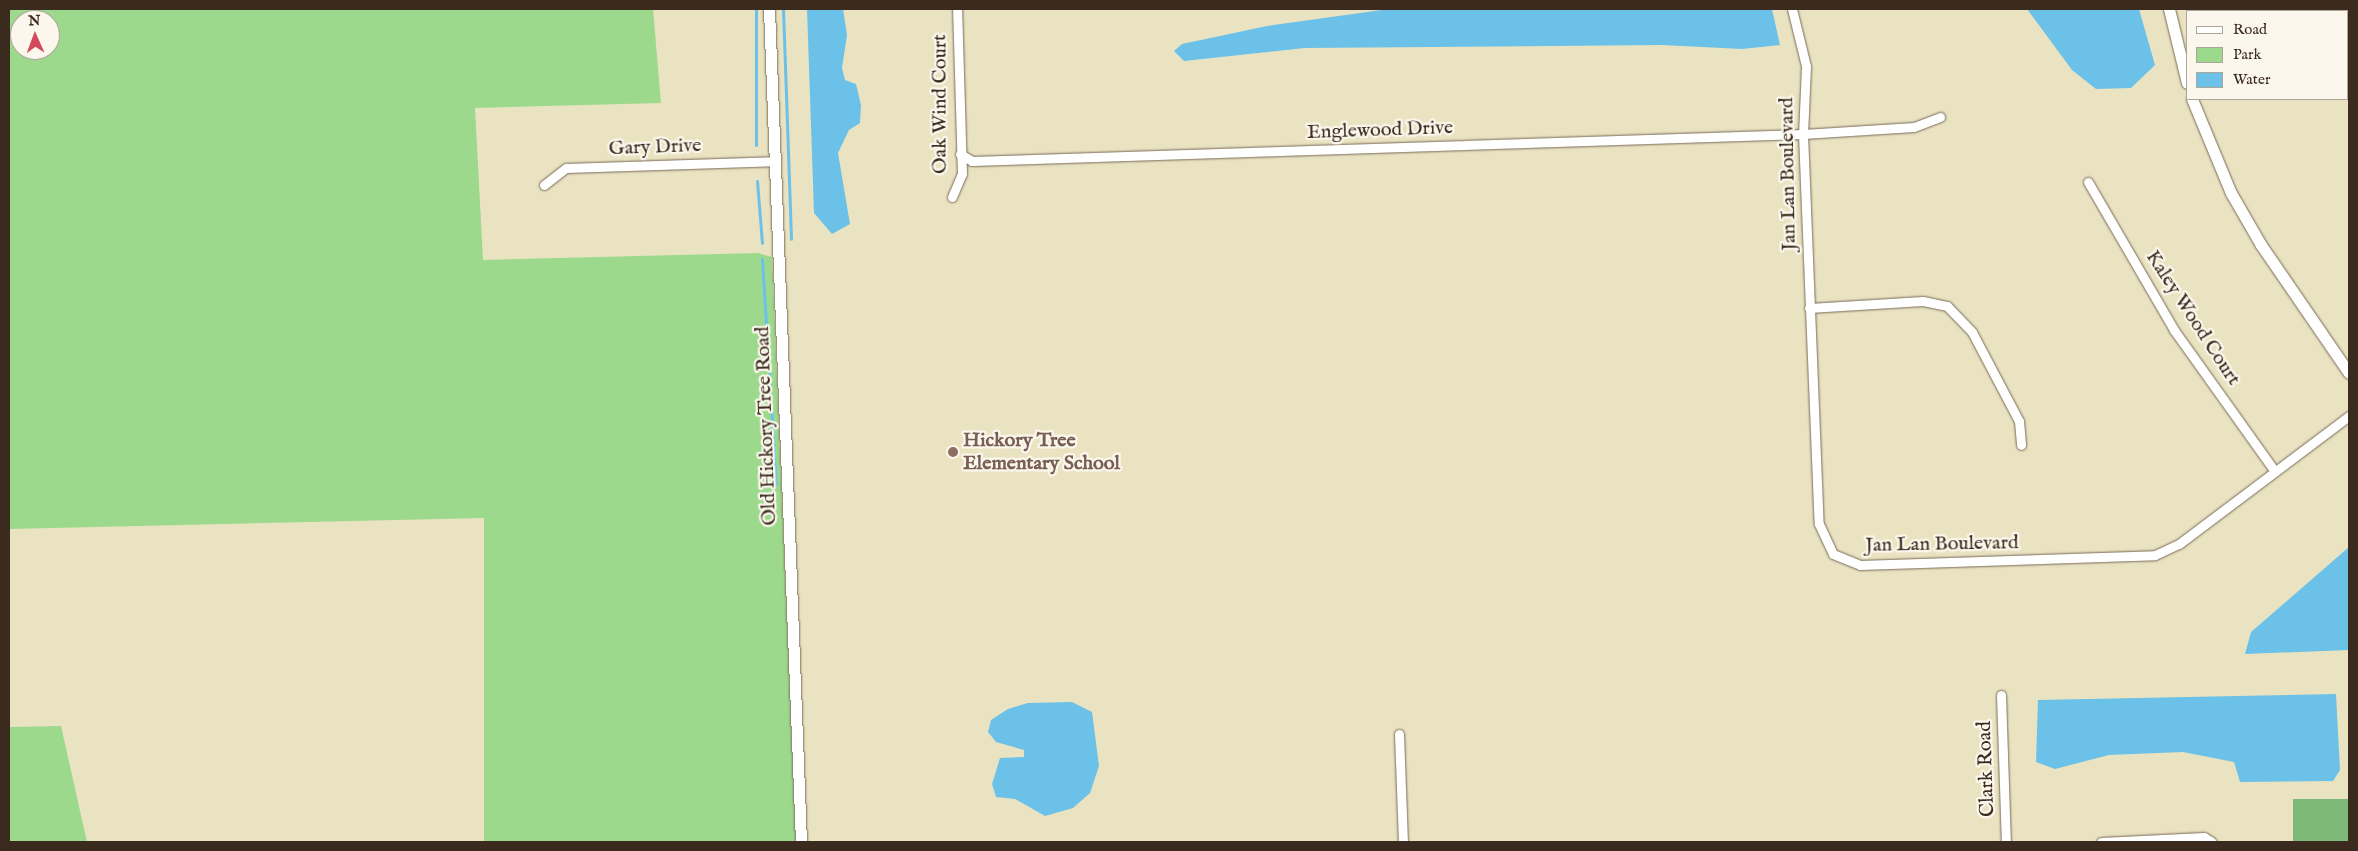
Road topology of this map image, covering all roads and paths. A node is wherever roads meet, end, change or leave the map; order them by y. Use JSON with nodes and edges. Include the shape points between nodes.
{"nodes":[{"id":1,"x":769,"y":9,"type":"edge"},
{"id":2,"x":958,"y":9,"type":"edge"},
{"id":3,"x":1792,"y":9,"type":"edge"},
{"id":4,"x":2169,"y":9,"type":"edge"},
{"id":5,"x":2186,"y":79,"type":"edge"},
{"id":6,"x":2192,"y":100,"type":"edge"},
{"id":7,"x":1940,"y":116,"type":"dead end"},
{"id":8,"x":1803,"y":134,"type":"junction"},
{"id":9,"x":960,"y":154,"type":"junction"},
{"id":10,"x":773,"y":161,"type":"junction"},
{"id":11,"x":2088,"y":182,"type":"dead end"},
{"id":12,"x":544,"y":185,"type":"dead end"},
{"id":13,"x":952,"y":197,"type":"dead end"},
{"id":14,"x":1809,"y":308,"type":"junction"},
{"id":15,"x":2349,"y":373,"type":"edge"},
{"id":16,"x":2349,"y":416,"type":"edge"},
{"id":17,"x":2021,"y":445,"type":"dead end"},
{"id":18,"x":2274,"y":470,"type":"junction"},
{"id":19,"x":2001,"y":695,"type":"dead end"},
{"id":20,"x":1399,"y":734,"type":"dead end"},
{"id":21,"x":801,"y":842,"type":"edge"},
{"id":22,"x":1403,"y":842,"type":"edge"},
{"id":23,"x":2006,"y":842,"type":"edge"},
{"id":24,"x":2101,"y":842,"type":"edge"},
{"id":25,"x":2212,"y":842,"type":"edge"}],
"edges":[{"from":1,"to":10,"type":"street","name":"Old Hickory Tree Road"},
{"from":2,"to":9,"type":"street","name":"Oak Wind Court"},
{"from":3,"to":8,"type":"street","name":"Jan Lan Boulevard","via":[[1806,66]]},
{"from":4,"to":5,"type":"street"},
{"from":6,"to":15,"type":"street","via":[[2226,184],[2261,245]]},
{"from":7,"to":8,"type":"street","name":"Englewood Drive","via":[[1914,127]]},
{"from":8,"to":9,"type":"street","name":"Englewood Drive","via":[[972,161]]},
{"from":8,"to":14,"type":"street","name":"Jan Lan Boulevard"},
{"from":9,"to":13,"type":"street","name":"Oak Wind Court","via":[[962,174]]},
{"from":10,"to":12,"type":"street","name":"Gary Drive","via":[[566,168]]},
{"from":10,"to":21,"type":"street","name":"Old Hickory Tree Road"},
{"from":11,"to":18,"type":"street","name":"Kaley Wood Court","via":[[2174,330]]},
{"from":14,"to":17,"type":"street","via":[[1923,301],[1947,306],[1972,332],[2015,413]]},
{"from":14,"to":18,"type":"street","name":"Jan Lan Boulevard","via":[[1819,524],[1833,554],[1860,565],[2155,555],[2179,544]]},
{"from":16,"to":18,"type":"street","name":"Jan Lan Boulevard"},
{"from":19,"to":23,"type":"street","name":"Clark Road"},
{"from":20,"to":22,"type":"street"},
{"from":24,"to":25,"type":"street","via":[[2204,836]]}]}
